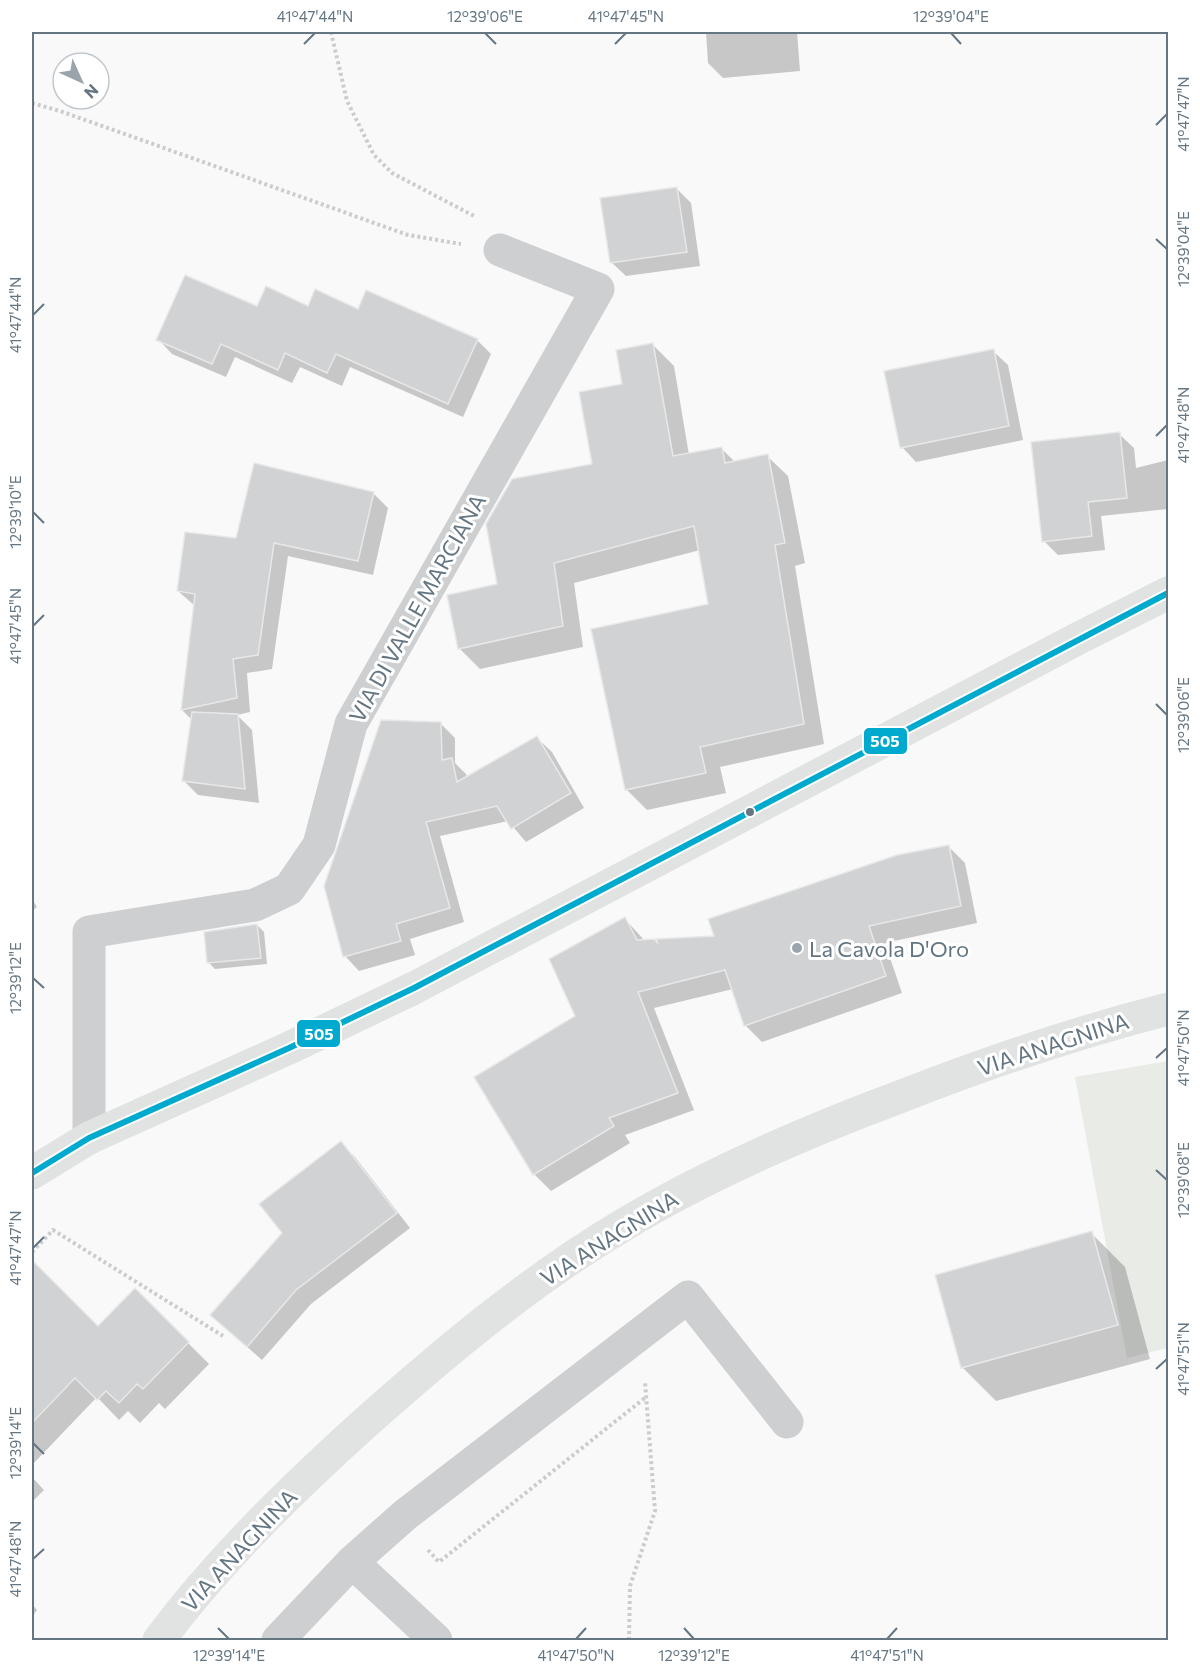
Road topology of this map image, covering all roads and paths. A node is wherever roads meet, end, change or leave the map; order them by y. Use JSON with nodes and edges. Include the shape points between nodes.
{"nodes":[{"id":1,"x":331,"y":32,"type":"edge"},
{"id":2,"x":32,"y":103,"type":"edge"},
{"id":3,"x":500,"y":250,"type":"junction"},
{"id":4,"x":1168,"y":593,"type":"edge"},
{"id":5,"x":1168,"y":1009,"type":"edge"},
{"id":6,"x":88,"y":1138,"type":"junction"},
{"id":7,"x":32,"y":1173,"type":"edge"},
{"id":8,"x":32,"y":1252,"type":"edge"},
{"id":9,"x":223,"y":1336,"type":"dead end"},
{"id":10,"x":645,"y":1377,"type":"dead end"},
{"id":11,"x":646,"y":1396,"type":"junction"},
{"id":12,"x":787,"y":1422,"type":"dead end"},
{"id":13,"x":422,"y":1544,"type":"dead end"},
{"id":14,"x":352,"y":1562,"type":"junction"},
{"id":15,"x":159,"y":1641,"type":"edge"},
{"id":16,"x":278,"y":1641,"type":"edge"},
{"id":17,"x":436,"y":1641,"type":"edge"},
{"id":18,"x":629,"y":1641,"type":"edge"}],
"edges":[{"from":1,"to":3,"type":"path","via":[[347,101],[374,155],[392,173],[488,224]]},
{"from":2,"to":3,"type":"path","via":[[408,235]]},
{"from":3,"to":6,"type":"street","name":"VIA DI VALLE MARCIANA","via":[[598,289],[351,724],[319,845],[290,889],[255,905],[89,927]]},
{"from":4,"to":6,"type":"main road","via":[[404,993]]},
{"from":5,"to":15,"type":"main road","name":"VIA ANAGNINA","via":[[1034,1048],[876,1105],[745,1161],[619,1228],[506,1304],[412,1381],[238,1546]]},
{"from":6,"to":7,"type":"main road"},
{"from":8,"to":9,"type":"path","via":[[53,1230]]},
{"from":10,"to":11,"type":"path"},
{"from":11,"to":13,"type":"path","via":[[439,1562]]},
{"from":11,"to":18,"type":"path","via":[[655,1511],[630,1586]]},
{"from":12,"to":14,"type":"street","via":[[688,1296],[405,1515]]},
{"from":14,"to":16,"type":"street"},
{"from":14,"to":17,"type":"street"}]}
